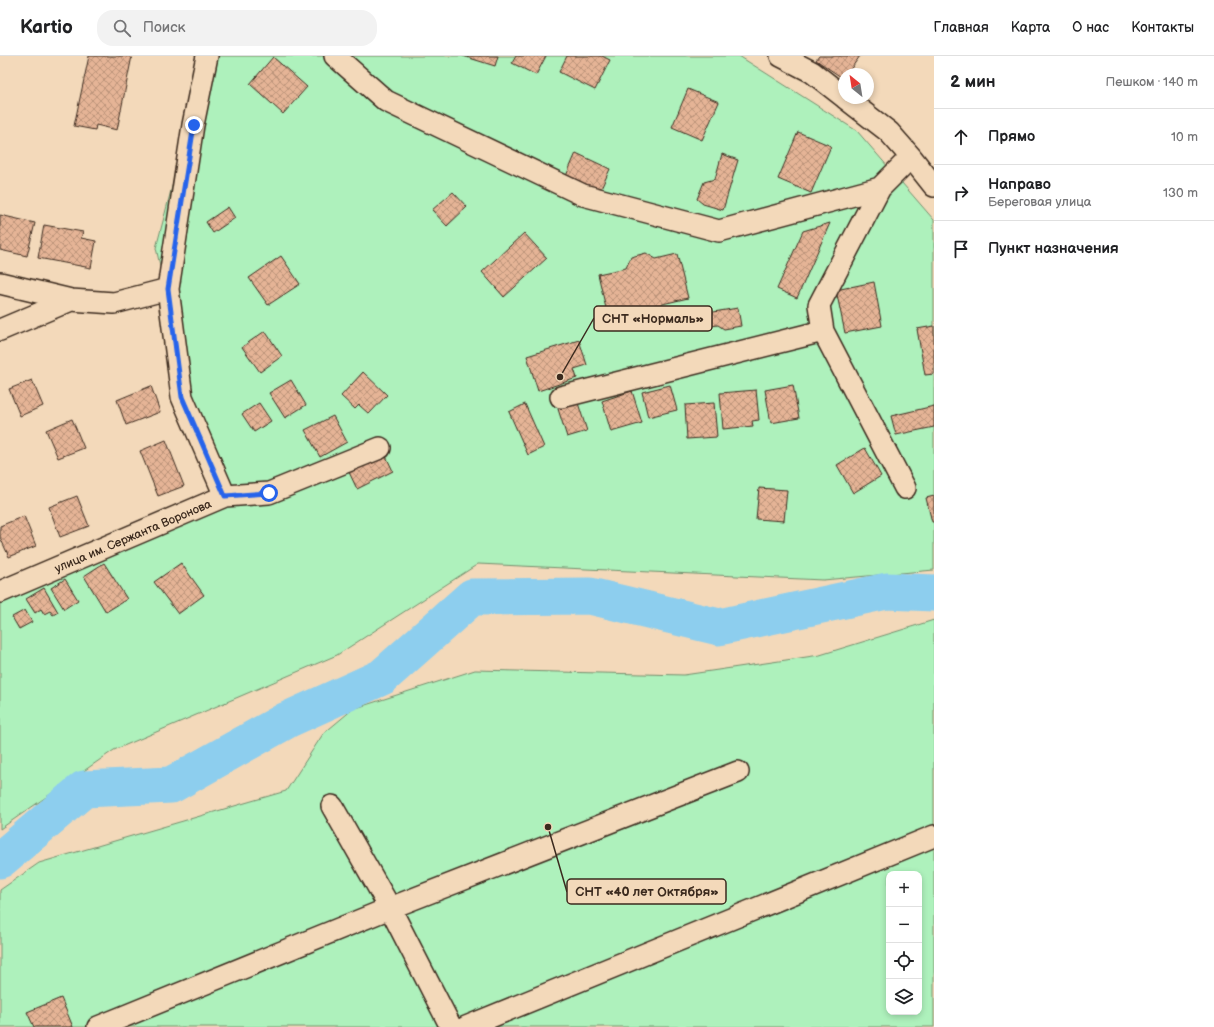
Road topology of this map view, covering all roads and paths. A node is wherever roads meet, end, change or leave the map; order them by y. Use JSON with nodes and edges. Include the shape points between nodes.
{"nodes":[{"id":1,"x":207,"y":56,"type":"edge"},
{"id":2,"x":335,"y":56,"type":"edge"},
{"id":3,"x":781,"y":56,"type":"edge"},
{"id":4,"x":838,"y":92,"type":"edge"},
{"id":5,"x":854,"y":104,"type":"edge"},
{"id":6,"x":911,"y":157,"type":"junction"},
{"id":7,"x":934,"y":186,"type":"edge"},
{"id":8,"x":880,"y":188,"type":"junction"},
{"id":9,"x":0,"y":283,"type":"edge"},
{"id":10,"x":168,"y":289,"type":"junction"},
{"id":11,"x":71,"y":300,"type":"junction"},
{"id":12,"x":0,"y":330,"type":"edge"},
{"id":13,"x":823,"y":331,"type":"junction"},
{"id":14,"x":561,"y":397,"type":"dead end"},
{"id":15,"x":380,"y":448,"type":"dead end"},
{"id":16,"x":905,"y":488,"type":"dead end"},
{"id":17,"x":225,"y":496,"type":"junction"},
{"id":18,"x":0,"y":592,"type":"edge"},
{"id":19,"x":738,"y":772,"type":"dead end"},
{"id":20,"x":332,"y":806,"type":"dead end"},
{"id":21,"x":934,"y":836,"type":"edge"},
{"id":22,"x":390,"y":908,"type":"junction"},
{"id":23,"x":98,"y":1027,"type":"edge"},
{"id":24,"x":451,"y":1027,"type":"edge"},
{"id":25,"x":466,"y":1027,"type":"edge"}],
"edges":[{"from":1,"to":10,"type":"street"},
{"from":2,"to":8,"type":"street","via":[[386,101],[583,195],[719,231]]},
{"from":3,"to":4,"type":"street","via":[[812,72]]},
{"from":5,"to":6,"type":"street","via":[[889,132]]},
{"from":6,"to":7,"type":"street"},
{"from":6,"to":8,"type":"street"},
{"from":8,"to":13,"type":"street","via":[[819,306]]},
{"from":9,"to":11,"type":"street"},
{"from":10,"to":11,"type":"street","via":[[114,303]]},
{"from":10,"to":17,"type":"street","via":[[182,397]]},
{"from":11,"to":12,"type":"street"},
{"from":13,"to":14,"type":"street"},
{"from":13,"to":16,"type":"street"},
{"from":15,"to":17,"type":"street","name":"улица им. Сержанта Воронова","via":[[269,493]]},
{"from":17,"to":18,"type":"street","name":"улица им. Сержанта Воронова"},
{"from":19,"to":22,"type":"street"},
{"from":20,"to":22,"type":"street"},
{"from":21,"to":25,"type":"street"},
{"from":22,"to":23,"type":"street"},
{"from":22,"to":24,"type":"street"}]}
